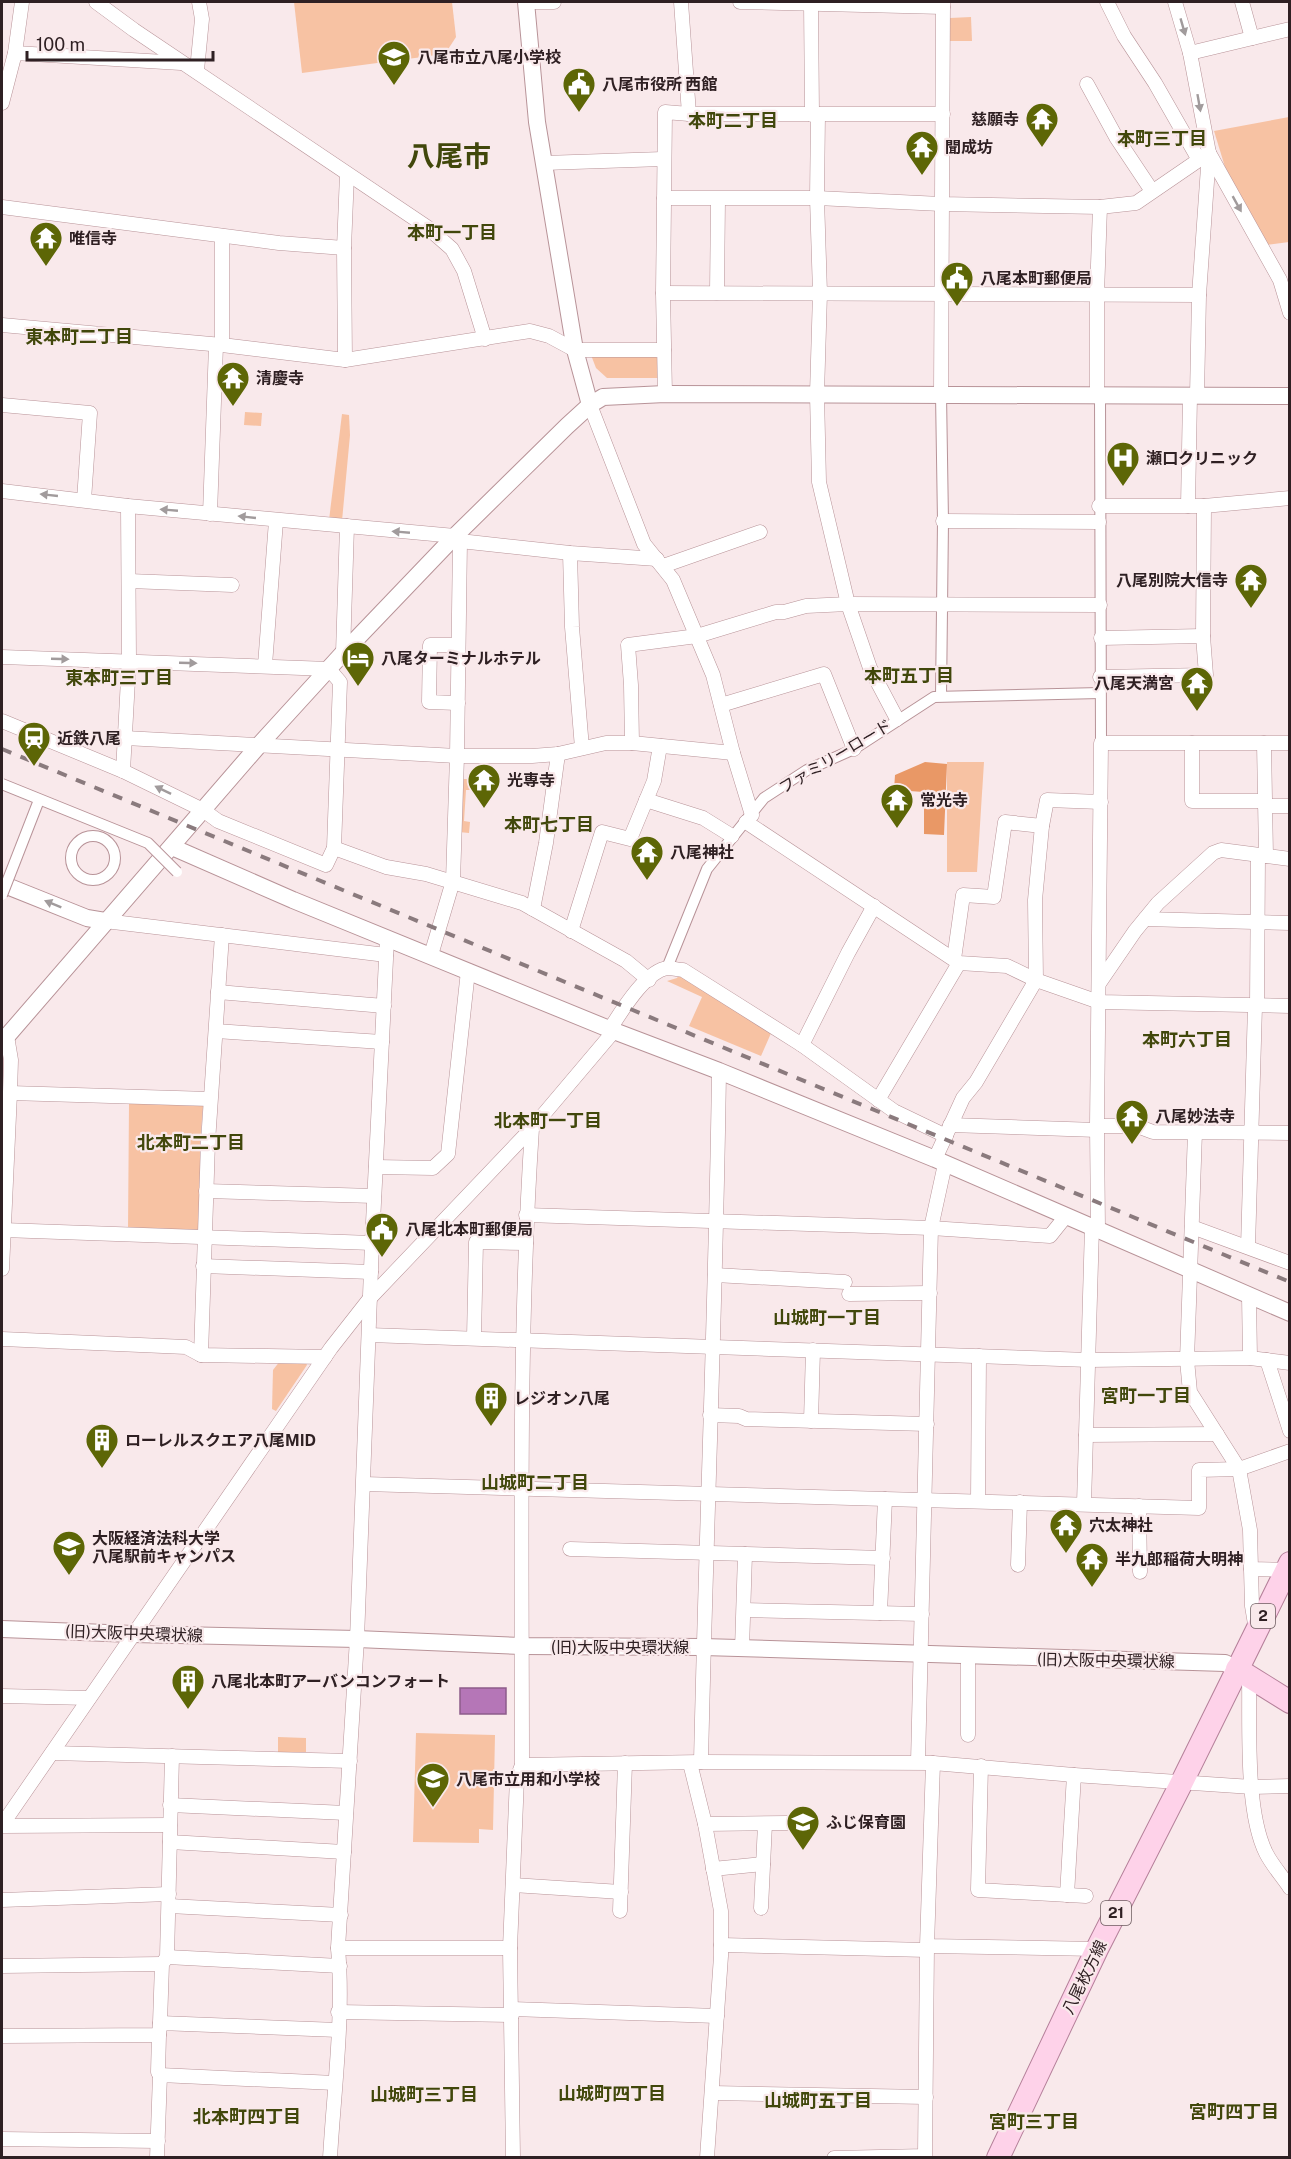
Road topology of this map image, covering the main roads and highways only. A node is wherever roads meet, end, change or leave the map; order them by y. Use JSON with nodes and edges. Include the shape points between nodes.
{"nodes":[{"id":1,"x":1288,"y":1567,"type":"edge"},
{"id":2,"x":1243,"y":1673,"type":"junction"},
{"id":3,"x":1290,"y":1702,"type":"edge"},
{"id":4,"x":998,"y":2157,"type":"edge"}],
"edges":[{"from":1,"to":2,"type":"main road","number":"2","via":[[1256,1630]]},
{"from":2,"to":3,"type":"main road"},
{"from":2,"to":4,"type":"main road","name":"八尾枚方線","number":"21","via":[[1097,1949]]}]}
